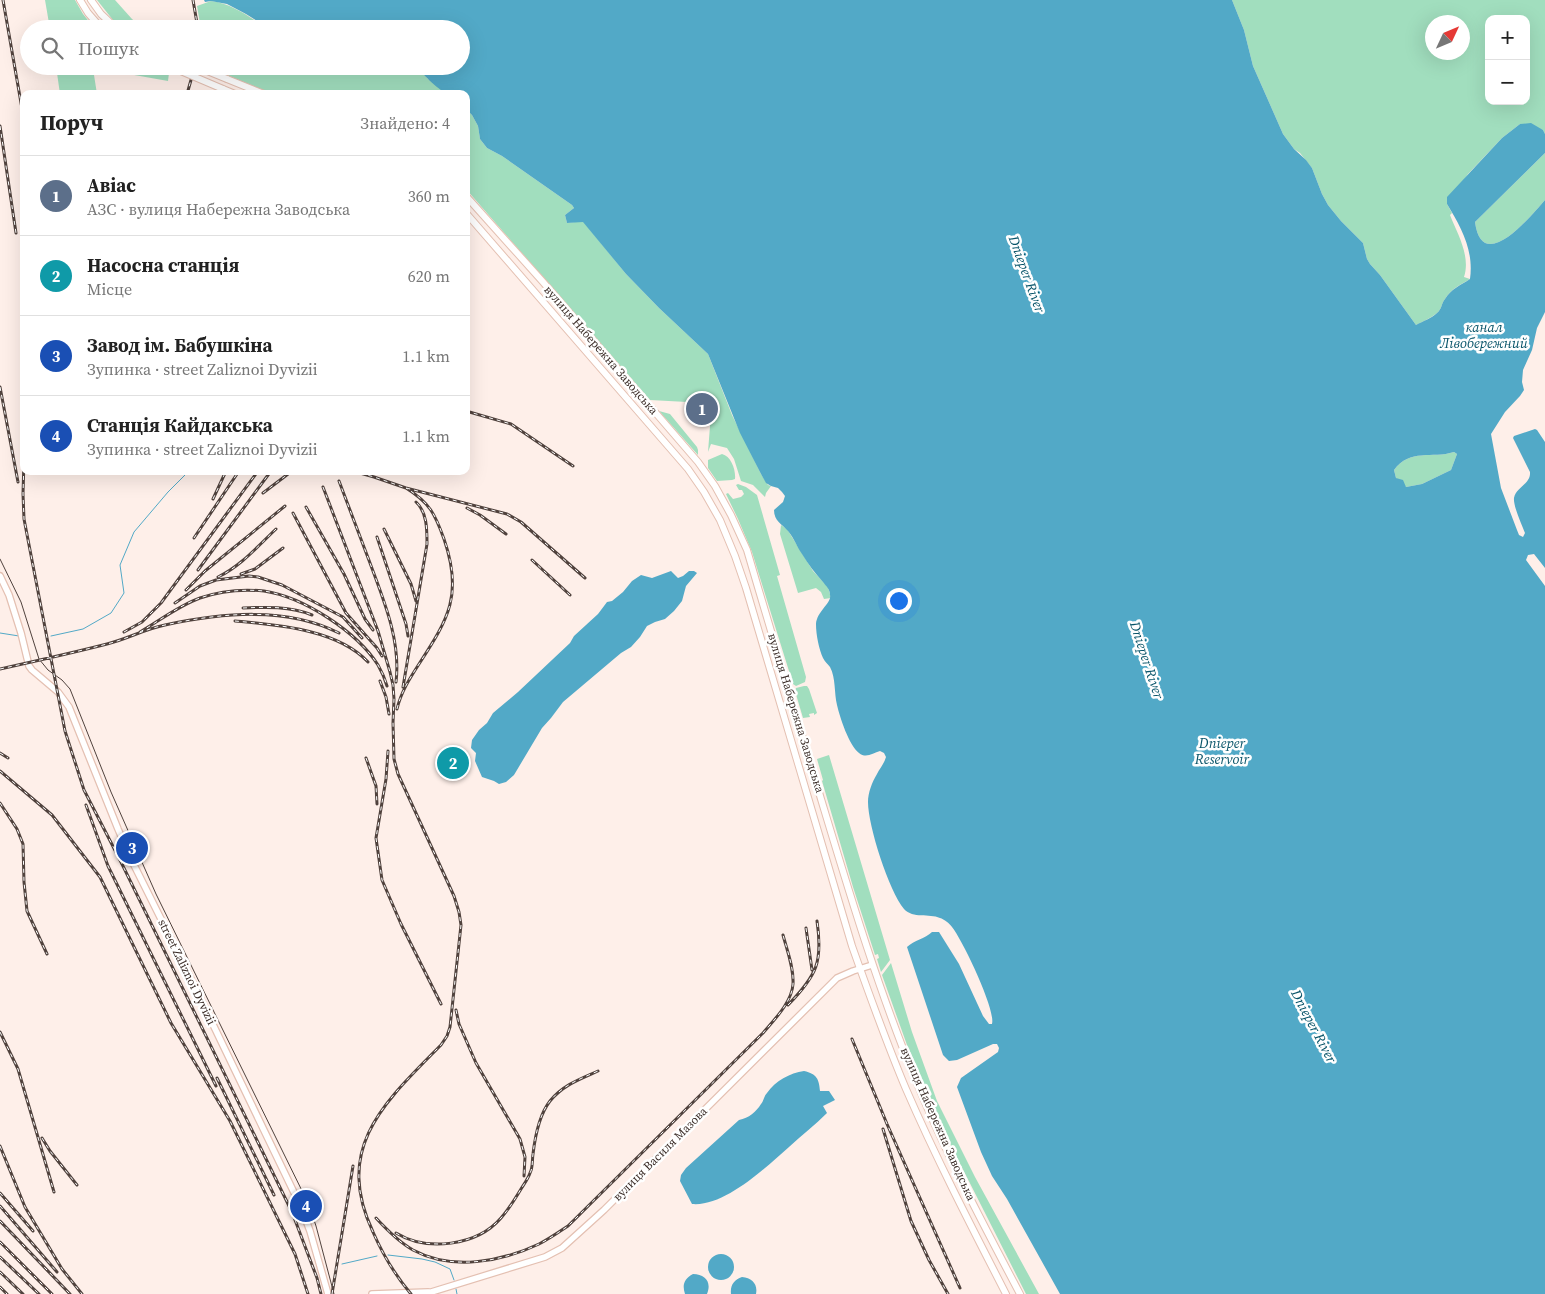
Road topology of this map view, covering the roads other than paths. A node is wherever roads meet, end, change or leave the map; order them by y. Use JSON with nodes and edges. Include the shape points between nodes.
{"nodes":[{"id":1,"x":80,"y":0,"type":"edge"},
{"id":2,"x":91,"y":0,"type":"edge"},
{"id":3,"x":94,"y":20,"type":"edge"},
{"id":4,"x":108,"y":20,"type":"edge"},
{"id":5,"x":190,"y":75,"type":"edge"},
{"id":6,"x":217,"y":75,"type":"edge"},
{"id":7,"x":225,"y":90,"type":"edge"},
{"id":8,"x":254,"y":90,"type":"edge"},
{"id":9,"x":470,"y":200,"type":"edge"},
{"id":10,"x":470,"y":218,"type":"edge"},
{"id":11,"x":0,"y":576,"type":"edge"},
{"id":12,"x":872,"y":965,"type":"junction"},
{"id":13,"x":860,"y":969,"type":"junction"},
{"id":14,"x":428,"y":1293,"type":"edge"},
{"id":15,"x":328,"y":1294,"type":"edge"},
{"id":16,"x":372,"y":1294,"type":"edge"},
{"id":17,"x":1006,"y":1294,"type":"edge"},
{"id":18,"x":1020,"y":1294,"type":"edge"}],
"edges":[{"from":1,"to":3,"type":"main road"},
{"from":2,"to":4,"type":"main road"},
{"from":5,"to":7,"type":"main road","bridge":true},
{"from":6,"to":8,"type":"main road","bridge":true},
{"from":9,"to":12,"type":"main road","name":"вулиця Набережна Заводська","via":[[682,442],[706,472],[727,508],[747,550]]},
{"from":10,"to":13,"type":"main road","name":"вулиця Набережна Заводська","via":[[678,456],[720,520],[746,588]]},
{"from":11,"to":15,"type":"street","name":"street Zaliznoi Dyvizii","via":[[9,595],[27,661],[32,670],[63,698],[74,717],[130,857],[301,1207]]},
{"from":12,"to":13,"type":"street","name":"вулиця Василя Мазова"},
{"from":12,"to":18,"type":"main road","name":"вулиця Набережна Заводська","via":[[936,1127]]},
{"from":13,"to":14,"type":"street","name":"вулиця Василя Мазова","via":[[836,978],[562,1248],[545,1257]]},
{"from":13,"to":17,"type":"main road","name":"вулиця Набережна Заводська","via":[[909,1096]]},
{"from":14,"to":16,"type":"street","name":"вулиця Василя Мазова"}]}
